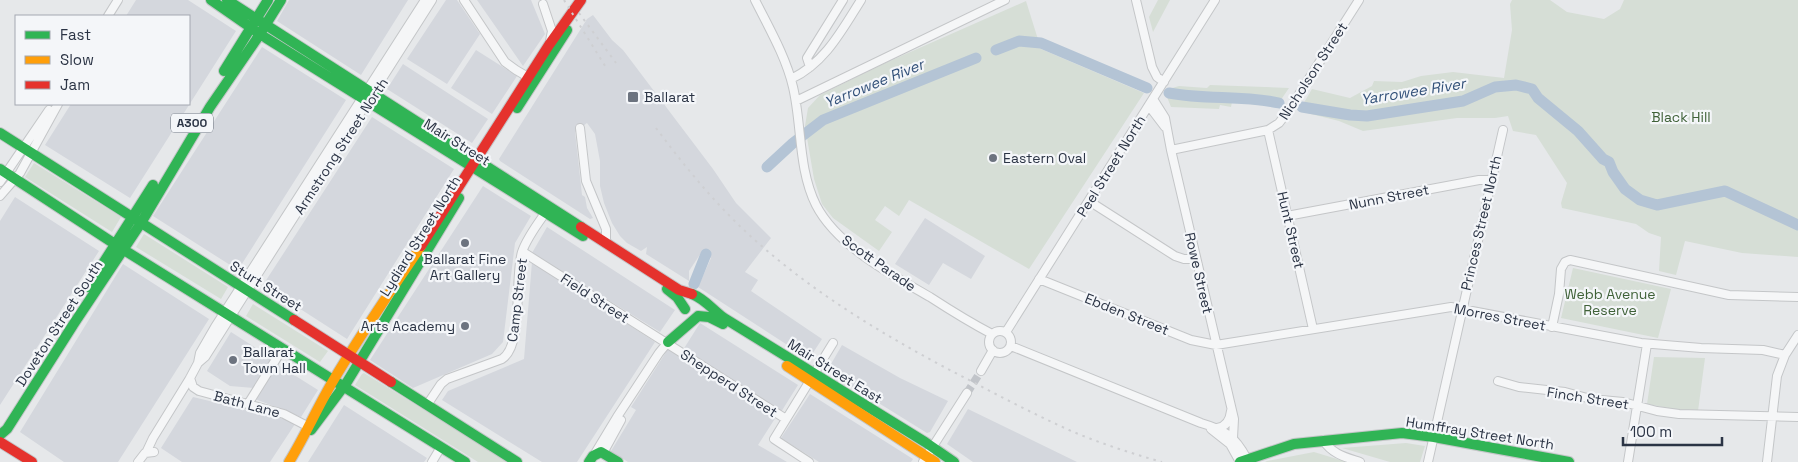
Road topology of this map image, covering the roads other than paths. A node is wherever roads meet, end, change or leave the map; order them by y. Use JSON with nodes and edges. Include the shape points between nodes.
{"nodes":[{"id":1,"x":118,"y":0,"type":"edge"},
{"id":2,"x":124,"y":0,"type":"edge"},
{"id":3,"x":211,"y":0,"type":"edge"},
{"id":4,"x":227,"y":0,"type":"edge"},
{"id":5,"x":268,"y":0,"type":"edge"},
{"id":6,"x":281,"y":0,"type":"edge"},
{"id":7,"x":425,"y":0,"type":"edge"},
{"id":8,"x":432,"y":0,"type":"edge"},
{"id":9,"x":464,"y":0,"type":"edge"},
{"id":10,"x":582,"y":0,"type":"edge"},
{"id":11,"x":755,"y":0,"type":"edge"},
{"id":12,"x":843,"y":0,"type":"edge"},
{"id":13,"x":861,"y":0,"type":"edge"},
{"id":14,"x":1005,"y":0,"type":"edge"},
{"id":15,"x":1136,"y":0,"type":"edge"},
{"id":16,"x":1215,"y":0,"type":"edge"},
{"id":17,"x":1359,"y":0,"type":"edge"},
{"id":18,"x":542,"y":2,"type":"edge"},
{"id":19,"x":109,"y":15,"type":"edge"},
{"id":20,"x":114,"y":15,"type":"edge"},
{"id":21,"x":257,"y":18,"type":"junction"},
{"id":22,"x":266,"y":24,"type":"junction"},
{"id":23,"x":250,"y":28,"type":"junction"},
{"id":24,"x":564,"y":28,"type":"junction"},
{"id":25,"x":260,"y":34,"type":"junction"},
{"id":26,"x":549,"y":45,"type":"junction"},
{"id":27,"x":394,"y":56,"type":"junction"},
{"id":28,"x":810,"y":67,"type":"junction"},
{"id":29,"x":531,"y":79,"type":"junction"},
{"id":30,"x":791,"y":79,"type":"junction"},
{"id":31,"x":1162,"y":85,"type":"junction"},
{"id":32,"x":368,"y":96,"type":"junction"},
{"id":33,"x":1153,"y":100,"type":"junction"},
{"id":34,"x":796,"y":101,"type":"junction"},
{"id":35,"x":51,"y":105,"type":"edge"},
{"id":36,"x":57,"y":105,"type":"edge"},
{"id":37,"x":580,"y":128,"type":"dead end"},
{"id":38,"x":1268,"y":130,"type":"junction"},
{"id":39,"x":1503,"y":130,"type":"dead end"},
{"id":40,"x":0,"y":133,"type":"edge"},
{"id":41,"x":22,"y":148,"type":"junction"},
{"id":42,"x":1171,"y":150,"type":"junction"},
{"id":43,"x":31,"y":154,"type":"junction"},
{"id":44,"x":476,"y":165,"type":"junction"},
{"id":45,"x":5,"y":176,"type":"edge"},
{"id":46,"x":1491,"y":180,"type":"junction"},
{"id":47,"x":0,"y":196,"type":"edge"},
{"id":48,"x":1089,"y":201,"type":"junction"},
{"id":49,"x":547,"y":209,"type":"junction"},
{"id":50,"x":1288,"y":216,"type":"junction"},
{"id":51,"x":136,"y":220,"type":"junction"},
{"id":52,"x":606,"y":243,"type":"junction"},
{"id":53,"x":119,"y":247,"type":"junction"},
{"id":54,"x":523,"y":252,"type":"junction"},
{"id":55,"x":1196,"y":259,"type":"junction"},
{"id":56,"x":1039,"y":279,"type":"junction"},
{"id":57,"x":245,"y":288,"type":"junction"},
{"id":58,"x":1798,"y":297,"type":"edge"},
{"id":59,"x":700,"y":298,"type":"junction"},
{"id":60,"x":685,"y":309,"type":"junction"},
{"id":61,"x":1462,"y":309,"type":"junction"},
{"id":62,"x":228,"y":314,"type":"junction"},
{"id":63,"x":697,"y":316,"type":"junction"},
{"id":64,"x":1552,"y":327,"type":"junction"},
{"id":65,"x":1313,"y":329,"type":"junction"},
{"id":66,"x":1006,"y":332,"type":"junction"},
{"id":67,"x":992,"y":334,"type":"junction"},
{"id":68,"x":1798,"y":335,"type":"edge"},
{"id":69,"x":669,"y":341,"type":"junction"},
{"id":70,"x":832,"y":343,"type":"dead end"},
{"id":71,"x":1647,"y":344,"type":"junction"},
{"id":72,"x":1216,"y":345,"type":"junction"},
{"id":73,"x":1010,"y":346,"type":"junction"},
{"id":74,"x":283,"y":348,"type":"junction"},
{"id":75,"x":1798,"y":349,"type":"edge"},
{"id":76,"x":993,"y":350,"type":"junction"},
{"id":77,"x":1787,"y":352,"type":"junction"},
{"id":78,"x":350,"y":355,"type":"junction"},
{"id":79,"x":360,"y":361,"type":"junction"},
{"id":80,"x":981,"y":370,"type":"tunnel mouth"},
{"id":81,"x":811,"y":377,"type":"junction"},
{"id":82,"x":190,"y":378,"type":"junction"},
{"id":83,"x":334,"y":379,"type":"junction"},
{"id":84,"x":1498,"y":381,"type":"dead end"},
{"id":85,"x":344,"y":386,"type":"junction"},
{"id":86,"x":967,"y":393,"type":"tunnel mouth"},
{"id":87,"x":248,"y":404,"type":"junction"},
{"id":88,"x":427,"y":405,"type":"junction"},
{"id":89,"x":1636,"y":406,"type":"junction"},
{"id":90,"x":1231,"y":411,"type":"junction"},
{"id":91,"x":1772,"y":417,"type":"junction"},
{"id":92,"x":1798,"y":417,"type":"edge"},
{"id":93,"x":786,"y":419,"type":"junction"},
{"id":94,"x":1201,"y":423,"type":"junction"},
{"id":95,"x":0,"y":427,"type":"edge"},
{"id":96,"x":1217,"y":428,"type":"junction"},
{"id":97,"x":309,"y":430,"type":"junction"},
{"id":98,"x":0,"y":435,"type":"edge"},
{"id":99,"x":1434,"y":437,"type":"junction"},
{"id":100,"x":1233,"y":438,"type":"junction"},
{"id":101,"x":1323,"y":440,"type":"junction"},
{"id":102,"x":0,"y":442,"type":"edge"},
{"id":103,"x":441,"y":447,"type":"junction"},
{"id":104,"x":145,"y":456,"type":"edge"},
{"id":105,"x":595,"y":457,"type":"edge"},
{"id":106,"x":929,"y":457,"type":"edge"},
{"id":107,"x":452,"y":458,"type":"edge"},
{"id":108,"x":1243,"y":461,"type":"edge"},
{"id":109,"x":32,"y":462,"type":"edge"},
{"id":110,"x":289,"y":462,"type":"edge"},
{"id":111,"x":432,"y":462,"type":"edge"},
{"id":112,"x":465,"y":462,"type":"edge"},
{"id":113,"x":517,"y":462,"type":"edge"},
{"id":114,"x":618,"y":462,"type":"edge"},
{"id":115,"x":809,"y":462,"type":"edge"},
{"id":116,"x":954,"y":462,"type":"edge"},
{"id":117,"x":1360,"y":462,"type":"edge"},
{"id":118,"x":1428,"y":462,"type":"edge"},
{"id":119,"x":1569,"y":462,"type":"edge"},
{"id":120,"x":1628,"y":462,"type":"edge"},
{"id":121,"x":1767,"y":462,"type":"edge"}],
"edges":[{"from":1,"to":19,"type":"street"},
{"from":2,"to":20,"type":"street"},
{"from":3,"to":23,"type":"main road","name":"Mair Street"},
{"from":4,"to":21,"type":"main road","name":"Mair Street"},
{"from":5,"to":21,"type":"main road","number":"A300"},
{"from":6,"to":22,"type":"main road","number":"A300"},
{"from":7,"to":27,"type":"street","name":"Armstrong Street North"},
{"from":8,"to":27,"type":"street","name":"Armstrong Street North"},
{"from":9,"to":29,"type":"street","via":[[505,62]]},
{"from":10,"to":24,"type":"main road","name":"Lydiard Street North"},
{"from":11,"to":30,"type":"street","name":"Scott Parade"},
{"from":12,"to":28,"type":"street","via":[[807,58]]},
{"from":13,"to":28,"type":"street","via":[[833,44]]},
{"from":14,"to":34,"type":"street"},
{"from":15,"to":31,"type":"street","via":[[1152,66]]},
{"from":16,"to":31,"type":"street","name":"Peel Street North"},
{"from":17,"to":38,"type":"street","name":"Nicholson Street","via":[[1280,123]]},
{"from":18,"to":24,"type":"street","via":[[549,15]]},
{"from":18,"to":26,"type":"street","via":[[552,31]]},
{"from":21,"to":22,"type":"main road","name":"Mair Street"},
{"from":21,"to":23,"type":"main road","number":"A300"},
{"from":22,"to":25,"type":"main road","number":"A300"},
{"from":22,"to":32,"type":"main road","name":"Mair Street"},
{"from":23,"to":25,"type":"main road","name":"Mair Street"},
{"from":23,"to":51,"type":"main road","number":"A300"},
{"from":24,"to":26,"type":"main road","name":"Lydiard Street North"},
{"from":24,"to":29,"type":"main road","name":"Lydiard Street North"},
{"from":25,"to":32,"type":"main road","name":"Mair Street"},
{"from":25,"to":51,"type":"main road","number":"A300"},
{"from":26,"to":29,"type":"main road","name":"Lydiard Street North"},
{"from":27,"to":32,"type":"street","name":"Armstrong Street North"},
{"from":28,"to":30,"type":"street"},
{"from":29,"to":44,"type":"main road","name":"Lydiard Street North"},
{"from":30,"to":34,"type":"street","name":"Scott Parade"},
{"from":31,"to":33,"type":"street","name":"Peel Street North"},
{"from":32,"to":44,"type":"main road","name":"Mair Street"},
{"from":32,"to":57,"type":"street","name":"Armstrong Street North"},
{"from":33,"to":42,"type":"street","name":"Rowe Street","via":[[1168,134]]},
{"from":33,"to":48,"type":"street","name":"Peel Street North"},
{"from":34,"to":67,"type":"street","name":"Scott Parade","via":[[810,190],[820,213],[854,247],[881,267]]},
{"from":35,"to":41,"type":"street"},
{"from":36,"to":43,"type":"street"},
{"from":37,"to":52,"type":"street","via":[[584,176],[607,232]]},
{"from":38,"to":42,"type":"street","name":"Nicholson Street"},
{"from":38,"to":50,"type":"street","name":"Hunt Street"},
{"from":39,"to":46,"type":"street","name":"Princes Street North"},
{"from":40,"to":41,"type":"main road","name":"Sturt Street"},
{"from":41,"to":43,"type":"main road","name":"Sturt Street"},
{"from":41,"to":45,"type":"street"},
{"from":42,"to":55,"type":"street","name":"Rowe Street"},
{"from":43,"to":45,"type":"street"},
{"from":43,"to":51,"type":"main road","name":"Sturt Street"},
{"from":44,"to":49,"type":"main road","name":"Mair Street"},
{"from":44,"to":78,"type":"main road","name":"Lydiard Street North"},
{"from":44,"to":79,"type":"main road","name":"Lydiard Street North"},
{"from":45,"to":47,"type":"street"},
{"from":45,"to":53,"type":"main road"},
{"from":46,"to":50,"type":"street","name":"Nunn Street"},
{"from":46,"to":61,"type":"street","name":"Princes Street North"},
{"from":48,"to":55,"type":"street","via":[[1175,256]]},
{"from":48,"to":56,"type":"street","name":"Peel Street North"},
{"from":49,"to":52,"type":"main road","name":"Mair Street"},
{"from":49,"to":54,"type":"street","name":"Camp Street"},
{"from":49,"to":60,"type":"main road","name":"Mair Street","via":[[670,292]]},
{"from":50,"to":65,"type":"street","name":"Hunt Street"},
{"from":51,"to":53,"type":"main road","number":"A300"},
{"from":51,"to":57,"type":"main road","name":"Sturt Street"},
{"from":52,"to":59,"type":"main road","name":"Mair Street","via":[[679,290]]},
{"from":53,"to":62,"type":"main road"},
{"from":53,"to":95,"type":"main road","name":"Doveton Street South","number":"A300"},
{"from":53,"to":98,"type":"main road","name":"Doveton Street South","number":"A300","via":[[7,429]]},
{"from":54,"to":69,"type":"street","name":"Field Street"},
{"from":54,"to":88,"type":"street","name":"Camp Street","via":[[514,340],[509,354],[447,379]]},
{"from":55,"to":72,"type":"street","name":"Rowe Street"},
{"from":56,"to":66,"type":"street","name":"Peel Street North"},
{"from":56,"to":72,"type":"street","name":"Ebden Street","via":[[1191,340]]},
{"from":57,"to":62,"type":"street","name":"Armstrong Street North"},
{"from":57,"to":78,"type":"main road","name":"Sturt Street"},
{"from":58,"to":64,"type":"street","via":[[1729,295],[1570,260],[1561,269]]},
{"from":59,"to":60,"type":"main road","via":[[687,299]]},
{"from":59,"to":63,"type":"main road","via":[[705,310]]},
{"from":59,"to":81,"type":"main road","name":"Mair Street East","via":[[711,309]]},
{"from":60,"to":63,"type":"main road","via":[[688,314]]},
{"from":60,"to":69,"type":"main road"},
{"from":61,"to":64,"type":"street","name":"Morres Street"},
{"from":61,"to":65,"type":"street","name":"Morres Street","via":[[1446,308]]},
{"from":61,"to":99,"type":"street","name":"Princes Street North"},
{"from":62,"to":74,"type":"main road"},
{"from":62,"to":82,"type":"street","name":"Armstrong Street North"},
{"from":63,"to":69,"type":"main road"},
{"from":63,"to":81,"type":"main road","name":"Mair Street East","via":[[718,321]]},
{"from":64,"to":71,"type":"street","name":"Morres Street"},
{"from":65,"to":72,"type":"street","name":"Morres Street"},
{"from":66,"to":67,"type":"street"},
{"from":66,"to":73,"type":"street","via":[[1011,338]]},
{"from":67,"to":76,"type":"street","via":[[989,342]]},
{"from":68,"to":77,"type":"street"},
{"from":69,"to":93,"type":"street","name":"Shepperd Street"},
{"from":69,"to":105,"type":"street","via":[[617,417]]},
{"from":70,"to":81,"type":"street"},
{"from":71,"to":77,"type":"street","name":"Morres Street"},
{"from":71,"to":89,"type":"street"},
{"from":72,"to":90,"type":"street","name":"Rowe Street"},
{"from":73,"to":76,"type":"street","via":[[1000,353]]},
{"from":73,"to":94,"type":"street"},
{"from":74,"to":83,"type":"main road"},
{"from":74,"to":87,"type":"street"},
{"from":75,"to":77,"type":"street","name":"Morres Street"},
{"from":76,"to":80,"type":"street"},
{"from":77,"to":91,"type":"street","via":[[1777,376]]},
{"from":78,"to":79,"type":"main road","name":"Sturt Street"},
{"from":78,"to":83,"type":"main road","name":"Lydiard Street North"},
{"from":79,"to":85,"type":"main road","name":"Lydiard Street North"},
{"from":79,"to":88,"type":"main road","name":"Sturt Street"},
{"from":81,"to":93,"type":"street"},
{"from":81,"to":106,"type":"main road","name":"Mair Street East"},
{"from":82,"to":87,"type":"street","name":"Bath Lane","via":[[199,391]]},
{"from":82,"to":104,"type":"street","name":"Armstrong Street North"},
{"from":83,"to":85,"type":"main road"},
{"from":83,"to":97,"type":"main road","name":"Lydiard Street North","via":[[314,412]]},
{"from":84,"to":89,"type":"street","name":"Finch Street"},
{"from":85,"to":97,"type":"main road","name":"Lydiard Street North"},
{"from":85,"to":103,"type":"main road"},
{"from":86,"to":106,"type":"street"},
{"from":87,"to":97,"type":"street","name":"Bath Lane","via":[[287,415]]},
{"from":88,"to":113,"type":"main road","name":"Sturt Street"},
{"from":89,"to":91,"type":"street","name":"Finch Street","via":[[1678,414]]},
{"from":89,"to":120,"type":"street"},
{"from":90,"to":96,"type":"street","via":[[1226,424]]},
{"from":90,"to":100,"type":"street","name":"Rowe Street"},
{"from":91,"to":92,"type":"street","name":"Finch Street"},
{"from":91,"to":121,"type":"street"},
{"from":93,"to":115,"type":"street","name":"Shepperd Street","via":[[774,439]]},
{"from":94,"to":96,"type":"street"},
{"from":94,"to":108,"type":"street","via":[[1226,440]]},
{"from":96,"to":100,"type":"street"},
{"from":97,"to":110,"type":"main road"},
{"from":99,"to":101,"type":"main road","name":"Humffray Street North","via":[[1396,433]]},
{"from":99,"to":118,"type":"street","name":"Princes Street North"},
{"from":99,"to":119,"type":"main road","name":"Humffray Street North"},
{"from":100,"to":108,"type":"street"},
{"from":101,"to":108,"type":"main road","name":"Humffray Street North","via":[[1285,446]]},
{"from":101,"to":117,"type":"street","via":[[1334,452]]},
{"from":102,"to":109,"type":"main road"},
{"from":103,"to":107,"type":"main road"},
{"from":103,"to":111,"type":"street"},
{"from":105,"to":114,"type":"main road"},
{"from":106,"to":116,"type":"main road","name":"Mair Street East"},
{"from":107,"to":112,"type":"main road"}]}
